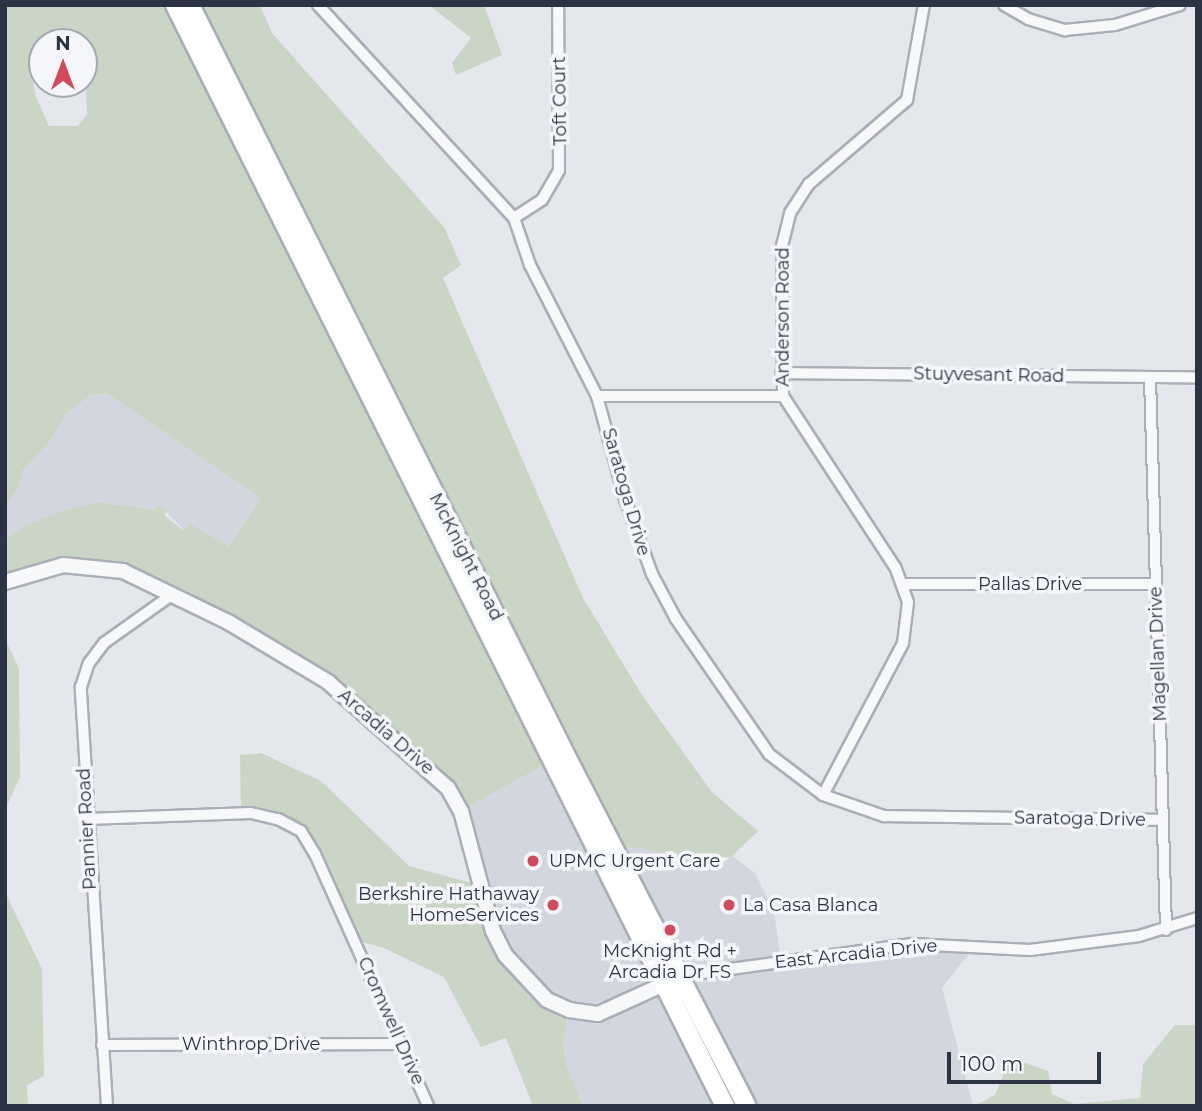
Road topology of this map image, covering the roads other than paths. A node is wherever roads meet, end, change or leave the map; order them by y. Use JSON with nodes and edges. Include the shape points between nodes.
{"nodes":[{"id":1,"x":166,"y":5,"type":"edge"},
{"id":2,"x":176,"y":5,"type":"edge"},
{"id":3,"x":190,"y":5,"type":"edge"},
{"id":4,"x":201,"y":5,"type":"edge"},
{"id":5,"x":318,"y":5,"type":"edge"},
{"id":6,"x":558,"y":5,"type":"edge"},
{"id":7,"x":924,"y":5,"type":"edge"},
{"id":8,"x":1003,"y":5,"type":"edge"},
{"id":9,"x":1180,"y":5,"type":"edge"},
{"id":10,"x":203,"y":45,"type":"junction"},
{"id":11,"x":514,"y":218,"type":"junction"},
{"id":12,"x":781,"y":373,"type":"junction"},
{"id":13,"x":1150,"y":377,"type":"junction"},
{"id":14,"x":1197,"y":377,"type":"edge"},
{"id":15,"x":597,"y":396,"type":"junction"},
{"id":16,"x":783,"y":396,"type":"junction"},
{"id":17,"x":5,"y":582,"type":"edge"},
{"id":18,"x":904,"y":584,"type":"junction"},
{"id":19,"x":1156,"y":584,"type":"junction"},
{"id":20,"x":173,"y":594,"type":"junction"},
{"id":21,"x":823,"y":795,"type":"junction"},
{"id":22,"x":87,"y":819,"type":"junction"},
{"id":23,"x":1163,"y":820,"type":"junction"},
{"id":24,"x":1197,"y":918,"type":"edge"},
{"id":25,"x":1166,"y":930,"type":"junction"},
{"id":26,"x":680,"y":976,"type":"junction"},
{"id":27,"x":662,"y":981,"type":"junction"},
{"id":28,"x":400,"y":1044,"type":"junction"},
{"id":29,"x":102,"y":1045,"type":"junction"},
{"id":30,"x":107,"y":1106,"type":"edge"},
{"id":31,"x":428,"y":1106,"type":"edge"},
{"id":32,"x":725,"y":1106,"type":"edge"},
{"id":33,"x":747,"y":1106,"type":"edge"}],
"edges":[{"from":1,"to":10,"type":"highway"},
{"from":2,"to":10,"type":"highway","name":"McKnight Road"},
{"from":3,"to":10,"type":"highway","name":"McKnight Road"},
{"from":4,"to":10,"type":"highway"},
{"from":5,"to":11,"type":"street","name":"Saratoga Drive"},
{"from":6,"to":11,"type":"street","name":"Toft Court","via":[[559,170],[542,200]]},
{"from":7,"to":12,"type":"street","name":"Anderson Road","via":[[907,100],[818,175],[790,213],[782,246]]},
{"from":8,"to":9,"type":"street","via":[[1028,19],[1065,30],[1115,25]]},
{"from":10,"to":26,"type":"highway","name":"McKnight Road"},
{"from":10,"to":27,"type":"highway","name":"McKnight Road"},
{"from":11,"to":15,"type":"street","name":"Saratoga Drive","via":[[530,265]]},
{"from":12,"to":13,"type":"street","name":"Stuyvesant Road"},
{"from":12,"to":16,"type":"street","name":"Anderson Road"},
{"from":13,"to":14,"type":"street","name":"Stuyvesant Road"},
{"from":13,"to":19,"type":"street","name":"Magellan Drive"},
{"from":15,"to":16,"type":"street"},
{"from":15,"to":21,"type":"street","name":"Saratoga Drive","via":[[638,538],[676,619],[758,741],[792,774]]},
{"from":16,"to":18,"type":"street","name":"Anderson Road"},
{"from":17,"to":20,"type":"street","name":"Arcadia Drive","via":[[48,568],[94,565],[137,576]]},
{"from":18,"to":19,"type":"street","name":"Pallas Drive"},
{"from":18,"to":21,"type":"street","name":"Anderson Road","via":[[909,612],[903,643]]},
{"from":19,"to":23,"type":"street","name":"Magellan Drive"},
{"from":20,"to":22,"type":"street","name":"Pannier Road","via":[[104,643],[84,675],[79,702]]},
{"from":20,"to":27,"type":"street","name":"Arcadia Drive","via":[[328,682],[448,788],[461,811],[487,912],[506,956],[537,993],[569,1010],[612,1002]]},
{"from":21,"to":23,"type":"street","name":"Saratoga Drive","via":[[860,811],[891,817]]},
{"from":22,"to":28,"type":"street","name":"Cromwell Drive","via":[[251,813],[278,819],[301,831],[316,854]]},
{"from":22,"to":29,"type":"street","name":"Pannier Road"},
{"from":23,"to":25,"type":"street","name":"Magellan Drive"},
{"from":24,"to":25,"type":"street","name":"East Arcadia Drive"},
{"from":25,"to":26,"type":"street","name":"East Arcadia Drive","via":[[1015,951],[904,945]]},
{"from":26,"to":27,"type":"street","name":"Arcadia Drive"},
{"from":26,"to":33,"type":"highway","name":"McKnight Road"},
{"from":27,"to":32,"type":"highway","name":"McKnight Road"},
{"from":28,"to":29,"type":"street","name":"Winthrop Drive"},
{"from":28,"to":31,"type":"street","name":"Cromwell Drive"},
{"from":29,"to":30,"type":"street","name":"Pannier Road"}]}
